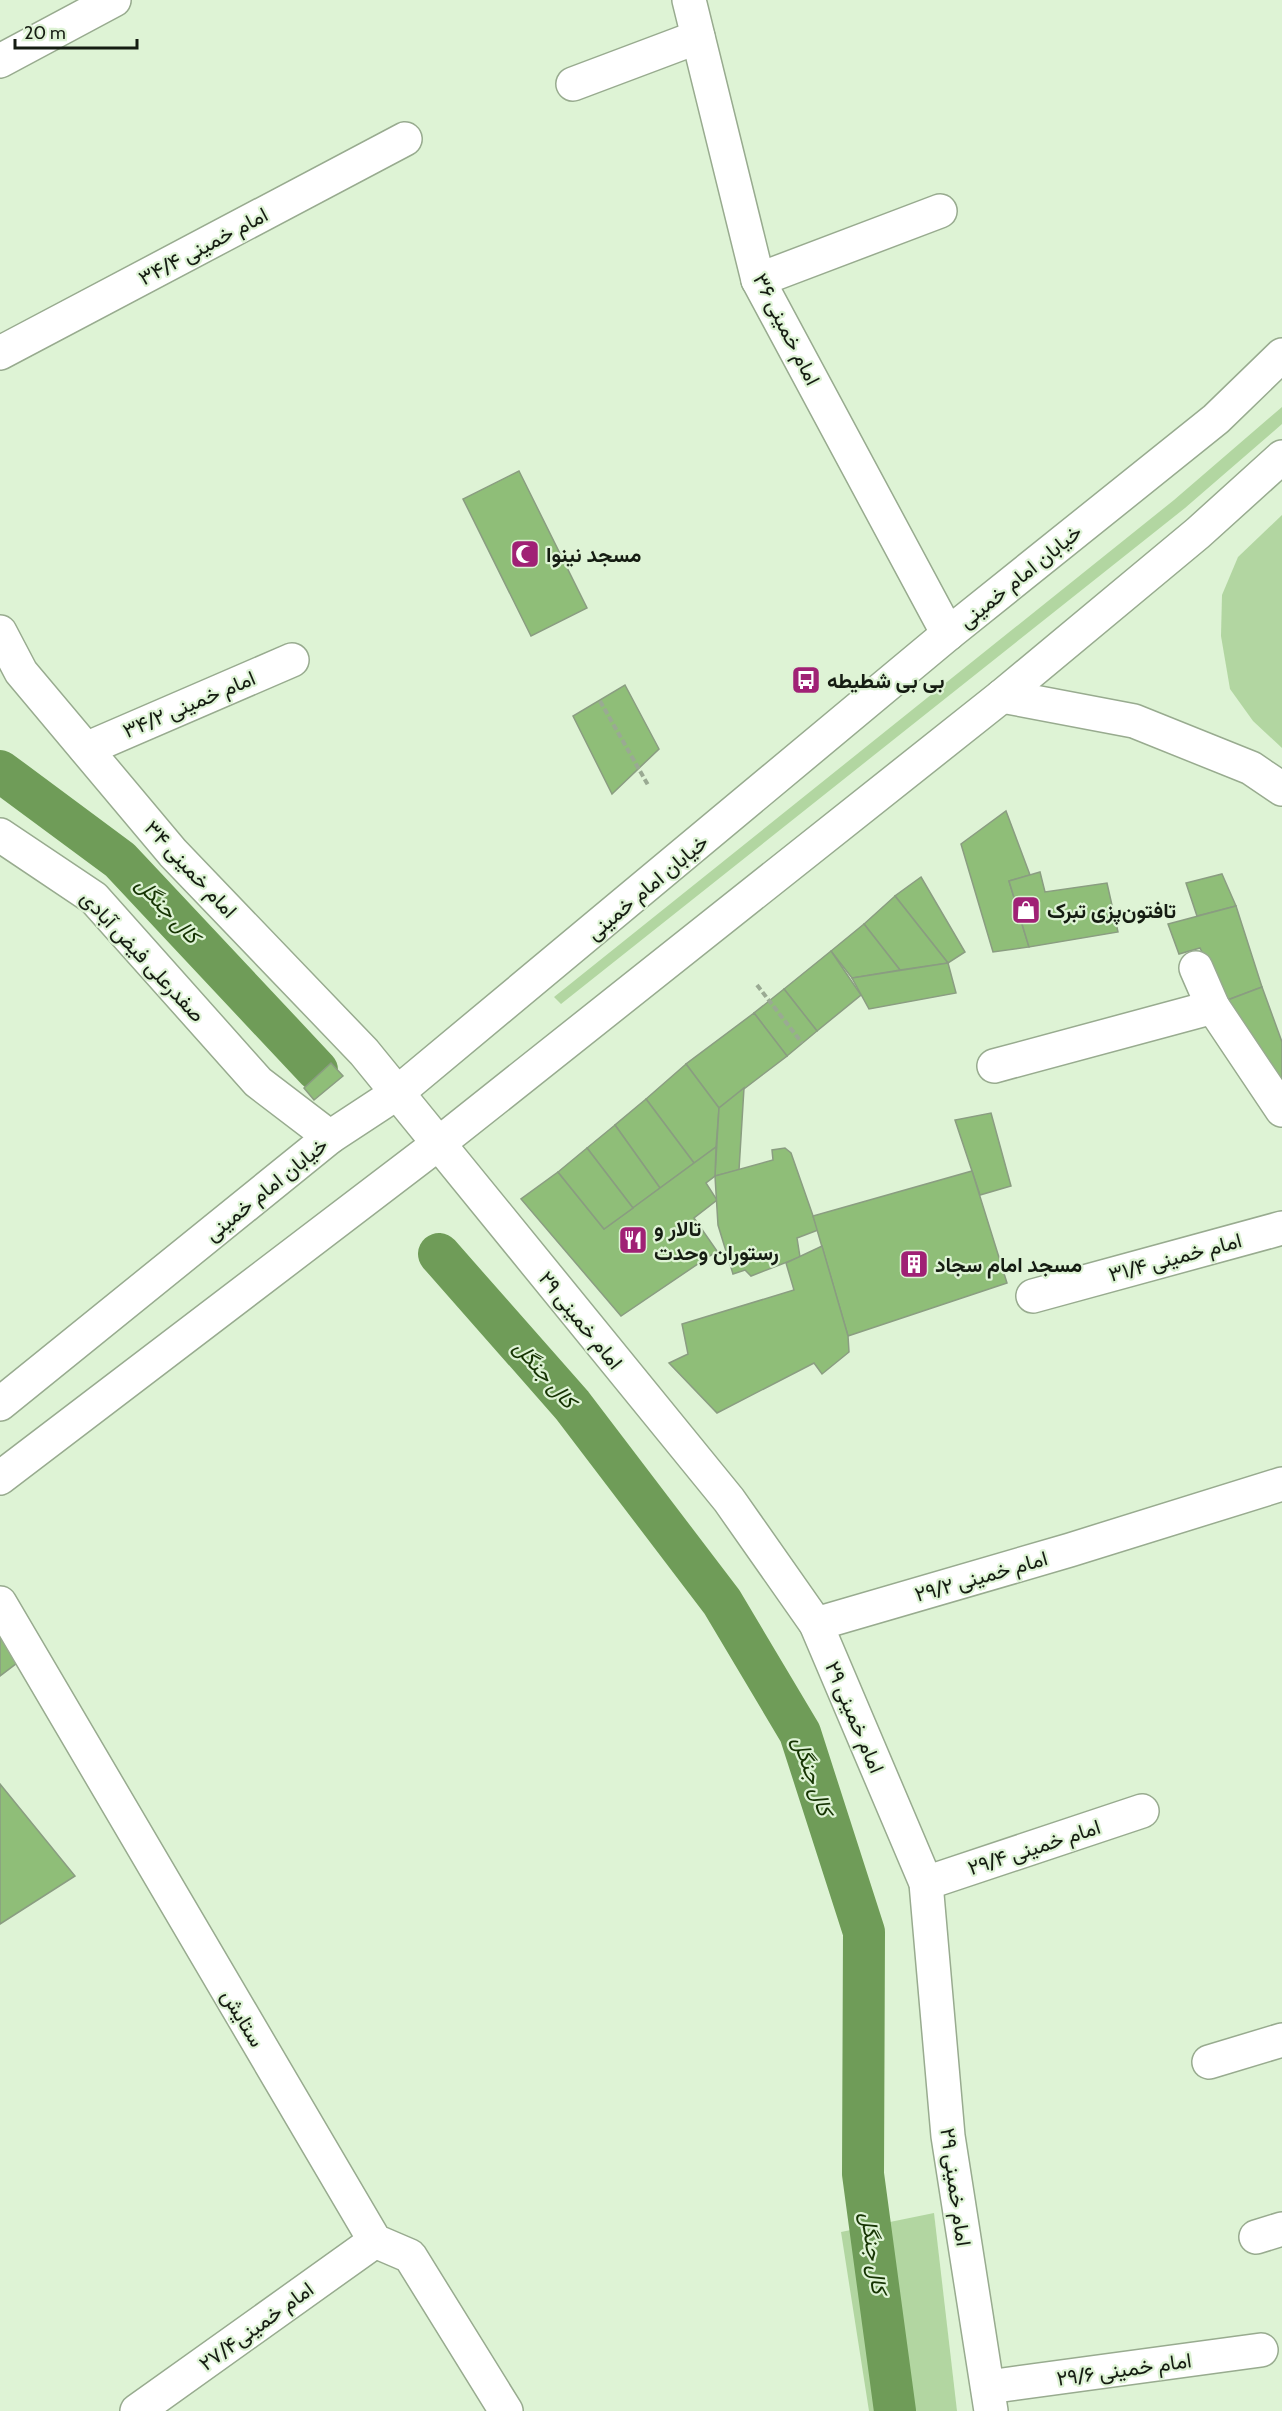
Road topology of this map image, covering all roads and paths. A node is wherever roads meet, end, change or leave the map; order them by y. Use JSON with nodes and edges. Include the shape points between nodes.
{"nodes":[{"id":1,"x":114,"y":0,"type":"edge"},
{"id":2,"x":689,"y":0,"type":"edge"},
{"id":3,"x":699,"y":37,"type":"junction"},
{"id":4,"x":0,"y":61,"type":"edge"},
{"id":5,"x":573,"y":84,"type":"dead end"},
{"id":6,"x":405,"y":139,"type":"dead end"},
{"id":7,"x":940,"y":211,"type":"dead end"},
{"id":8,"x":758,"y":280,"type":"junction"},
{"id":9,"x":0,"y":353,"type":"edge"},
{"id":10,"x":1282,"y":355,"type":"edge"},
{"id":11,"x":1282,"y":457,"type":"edge"},
{"id":12,"x":0,"y":632,"type":"edge"},
{"id":13,"x":948,"y":634,"type":"junction"},
{"id":14,"x":292,"y":660,"type":"dead end"},
{"id":15,"x":10,"y":664,"type":"edge"},
{"id":16,"x":1002,"y":696,"type":"junction"},
{"id":17,"x":600,"y":700,"type":"dead end"},
{"id":18,"x":86,"y":749,"type":"junction"},
{"id":19,"x":648,"y":785,"type":"dead end"},
{"id":20,"x":1282,"y":789,"type":"edge"},
{"id":21,"x":0,"y":835,"type":"edge"},
{"id":22,"x":1196,"y":968,"type":"dead end"},
{"id":23,"x":757,"y":985,"type":"dead end"},
{"id":24,"x":1213,"y":1008,"type":"junction"},
{"id":25,"x":802,"y":1043,"type":"dead end"},
{"id":26,"x":994,"y":1066,"type":"dead end"},
{"id":27,"x":397,"y":1093,"type":"junction"},
{"id":28,"x":1282,"y":1110,"type":"edge"},
{"id":29,"x":330,"y":1137,"type":"junction"},
{"id":30,"x":438,"y":1144,"type":"junction"},
{"id":31,"x":1282,"y":1228,"type":"edge"},
{"id":32,"x":1033,"y":1296,"type":"dead end"},
{"id":33,"x":0,"y":1404,"type":"edge"},
{"id":34,"x":0,"y":1478,"type":"edge"},
{"id":35,"x":1282,"y":1484,"type":"edge"},
{"id":36,"x":0,"y":1603,"type":"edge"},
{"id":37,"x":816,"y":1624,"type":"junction"},
{"id":38,"x":1142,"y":1812,"type":"dead end"},
{"id":39,"x":926,"y":1882,"type":"junction"},
{"id":40,"x":1282,"y":2040,"type":"edge"},
{"id":41,"x":1209,"y":2062,"type":"dead end"},
{"id":42,"x":375,"y":2241,"type":"junction"},
{"id":43,"x":1261,"y":2350,"type":"dead end"},
{"id":44,"x":989,"y":2399,"type":"edge"},
{"id":45,"x":138,"y":2411,"type":"edge"},
{"id":46,"x":506,"y":2411,"type":"edge"}],
"edges":[{"from":1,"to":4,"type":"street"},
{"from":2,"to":3,"type":"street","name":"امام خمینی ۳۶"},
{"from":3,"to":5,"type":"street"},
{"from":3,"to":8,"type":"street","name":"امام خمینی ۳۶"},
{"from":6,"to":9,"type":"street","name":"امام خمینی ۳۴/۴"},
{"from":7,"to":8,"type":"street"},
{"from":8,"to":13,"type":"street","name":"امام خمینی ۳۶"},
{"from":10,"to":13,"type":"street","name":"خیابان امام خمینی","via":[[1216,419]]},
{"from":11,"to":16,"type":"street","via":[[1198,533]]},
{"from":12,"to":15,"type":"street","name":"امام خمینی ۳۴"},
{"from":13,"to":27,"type":"street","name":"خیابان امام خمینی"},
{"from":14,"to":18,"type":"street","name":"امام خمینی ۳۴/۲"},
{"from":15,"to":18,"type":"street","name":"امام خمینی ۳۴"},
{"from":16,"to":20,"type":"street","via":[[1134,721],[1251,768]]},
{"from":16,"to":30,"type":"street"},
{"from":17,"to":19,"type":"path"},
{"from":18,"to":27,"type":"street","name":"امام خمینی ۳۴","via":[[173,853],[364,1052]]},
{"from":21,"to":29,"type":"street","name":"صفدرعلی فیض آبادی","via":[[94,898],[258,1082]]},
{"from":22,"to":24,"type":"street"},
{"from":23,"to":25,"type":"path"},
{"from":24,"to":26,"type":"street"},
{"from":24,"to":28,"type":"street"},
{"from":27,"to":29,"type":"street","name":"خیابان امام خمینی"},
{"from":27,"to":30,"type":"street","name":"امام خمینی ۳۴"},
{"from":29,"to":33,"type":"street","name":"خیابان امام خمینی"},
{"from":30,"to":34,"type":"street"},
{"from":30,"to":37,"type":"street","name":"امام خمینی ۲۹","via":[[729,1500]]},
{"from":31,"to":32,"type":"street","name":"امام خمینی ۳۱/۴"},
{"from":35,"to":37,"type":"street","name":"امام خمینی ۲۹/۲"},
{"from":36,"to":42,"type":"street","name":"ستایش"},
{"from":37,"to":39,"type":"street","name":"امام خمینی ۲۹"},
{"from":38,"to":39,"type":"street","name":"امام خمینی ۲۹/۴"},
{"from":39,"to":44,"type":"street","name":"امام خمینی ۲۹","via":[[948,2136]]},
{"from":40,"to":41,"type":"street"},
{"from":42,"to":45,"type":"street","name":"امام خمینی۲۷/۴"},
{"from":42,"to":46,"type":"street","via":[[410,2256]]},
{"from":43,"to":44,"type":"street","name":"امام خمینی ۲۹/۶"}]}
